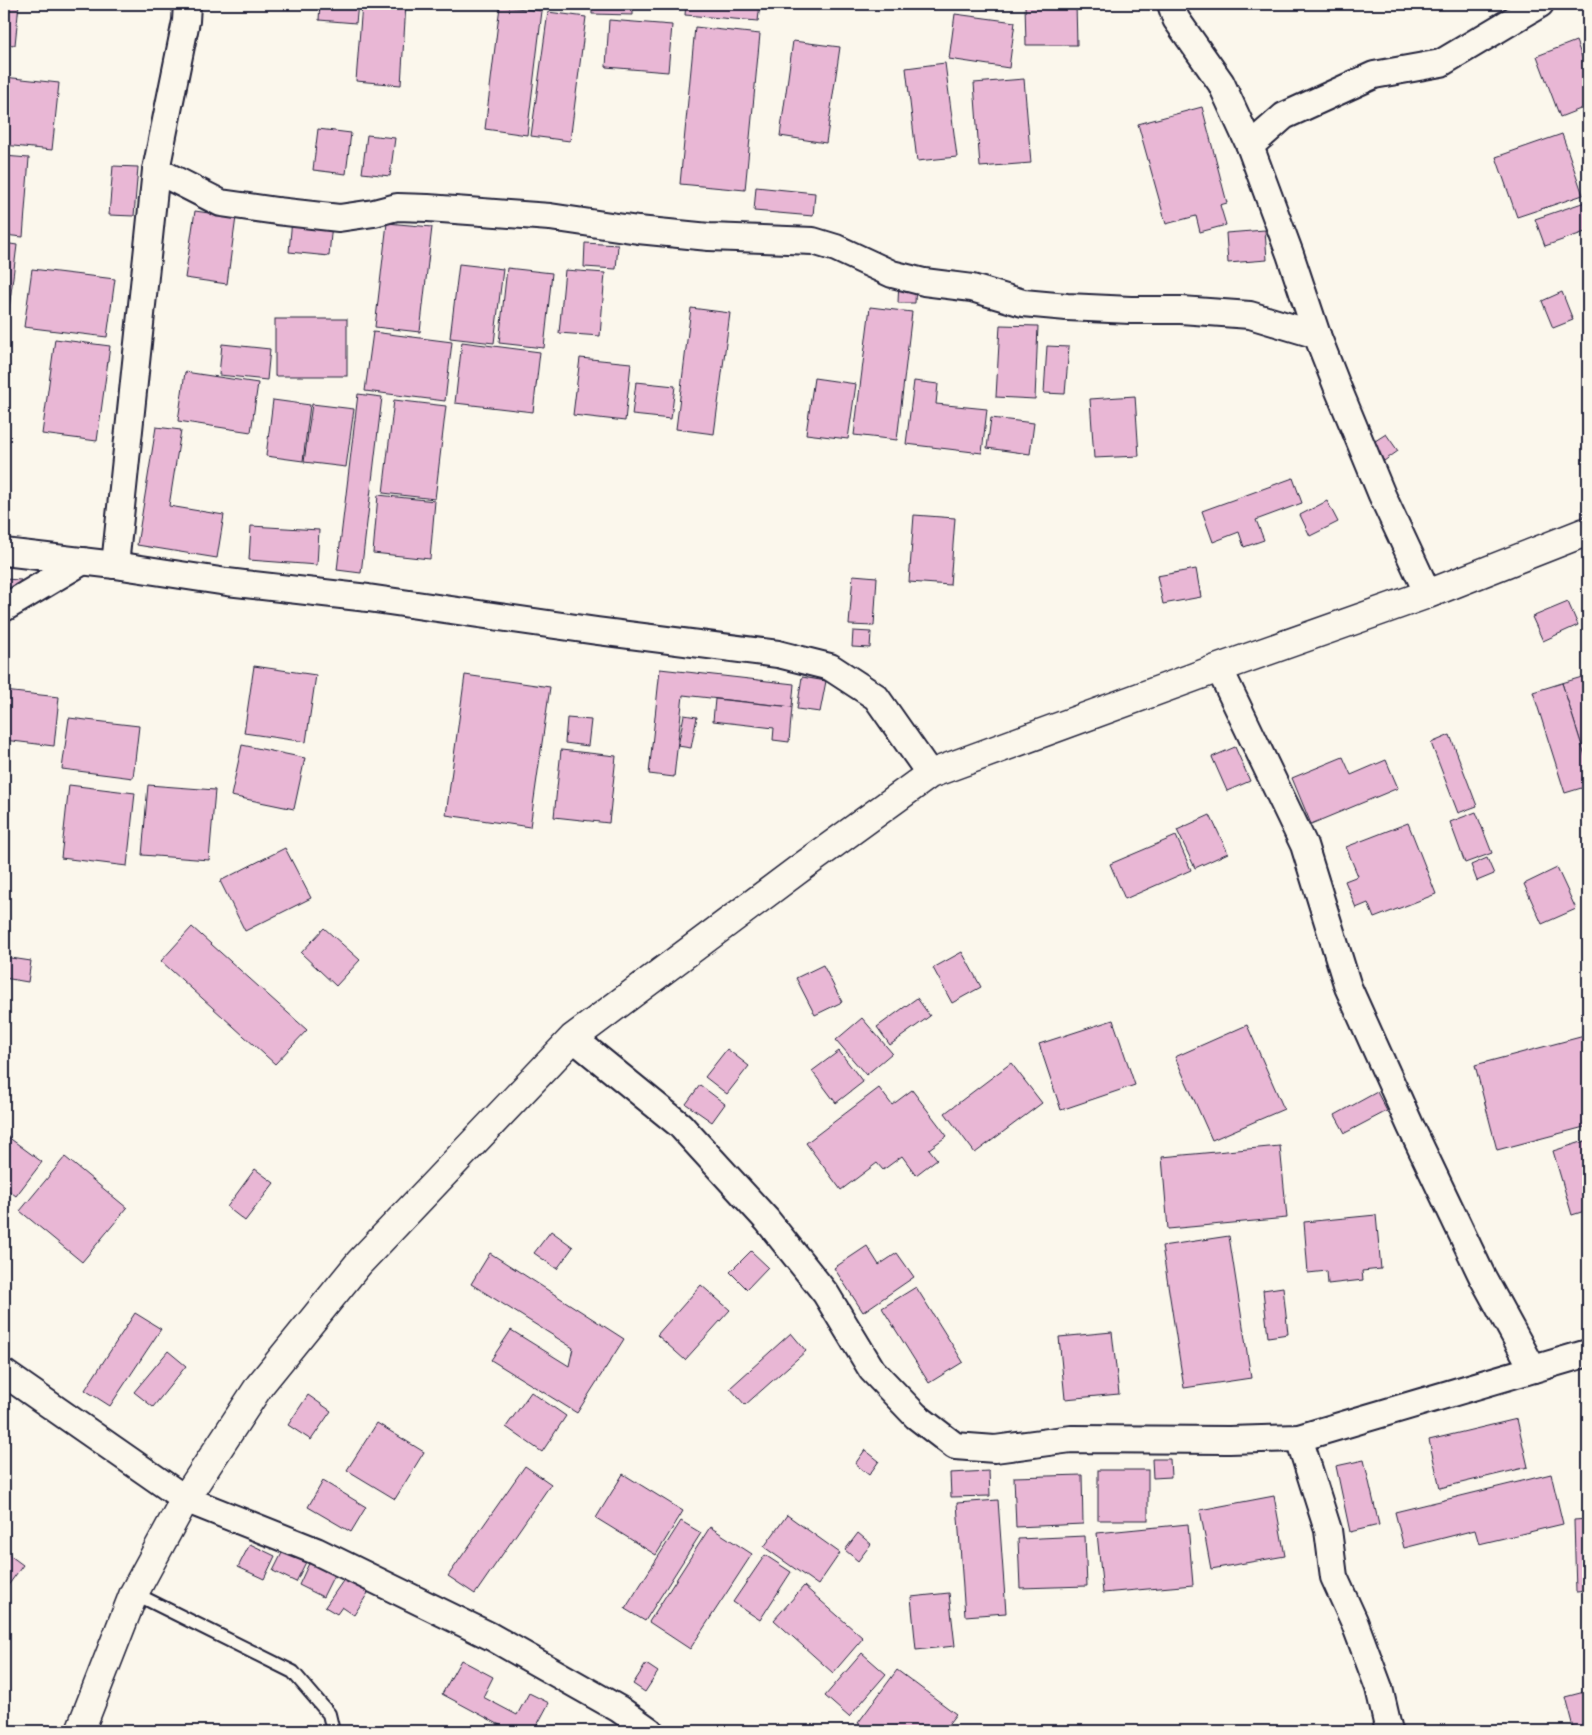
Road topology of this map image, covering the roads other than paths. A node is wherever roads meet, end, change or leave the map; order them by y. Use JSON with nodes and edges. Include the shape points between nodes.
{"nodes":[{"id":1,"x":187,"y":4,"type":"edge"},
{"id":2,"x":1172,"y":4,"type":"edge"},
{"id":3,"x":1540,"y":4,"type":"edge"},
{"id":4,"x":1250,"y":146,"type":"junction"},
{"id":5,"x":156,"y":170,"type":"junction"},
{"id":6,"x":1317,"y":335,"type":"junction"},
{"id":7,"x":1588,"y":531,"type":"edge"},
{"id":8,"x":4,"y":552,"type":"edge"},
{"id":9,"x":83,"y":561,"type":"junction"},
{"id":10,"x":116,"y":565,"type":"junction"},
{"id":11,"x":1428,"y":594,"type":"junction"},
{"id":12,"x":4,"y":608,"type":"edge"},
{"id":13,"x":1219,"y":668,"type":"junction"},
{"id":14,"x":930,"y":774,"type":"junction"},
{"id":15,"x":573,"y":1038,"type":"junction"},
{"id":16,"x":1588,"y":1353,"type":"edge"},
{"id":17,"x":1533,"y":1369,"type":"junction"},
{"id":18,"x":4,"y":1373,"type":"edge"},
{"id":19,"x":1299,"y":1438,"type":"junction"},
{"id":20,"x":185,"y":1499,"type":"junction"},
{"id":21,"x":134,"y":1593,"type":"junction"},
{"id":22,"x":80,"y":1731,"type":"edge"},
{"id":23,"x":333,"y":1731,"type":"edge"},
{"id":24,"x":650,"y":1731,"type":"edge"},
{"id":25,"x":1390,"y":1731,"type":"edge"}],
"edges":[{"from":1,"to":5,"type":"street"},
{"from":2,"to":4,"type":"street","via":[[1176,19],[1221,83]]},
{"from":3,"to":4,"type":"street","via":[[1441,63],[1374,75],[1284,116]]},
{"from":4,"to":6,"type":"street"},
{"from":5,"to":6,"type":"street","via":[[221,203],[276,211],[339,218],[397,206],[550,217],[700,236],[813,242],[836,248],[892,274],[972,288],[1023,303],[1067,308],[1250,315]]},
{"from":5,"to":10,"type":"street"},
{"from":6,"to":11,"type":"street","via":[[1382,495]]},
{"from":7,"to":11,"type":"main road"},
{"from":8,"to":9,"type":"street"},
{"from":9,"to":10,"type":"street"},
{"from":9,"to":12,"type":"street"},
{"from":10,"to":14,"type":"street","via":[[778,654],[830,667],[876,697]]},
{"from":11,"to":13,"type":"main road"},
{"from":13,"to":14,"type":"main road"},
{"from":13,"to":17,"type":"street","via":[[1304,846],[1352,996],[1482,1276]]},
{"from":14,"to":15,"type":"main road"},
{"from":15,"to":19,"type":"street","via":[[680,1125],[767,1220],[826,1294],[872,1370],[916,1416],[954,1446],[995,1449],[1070,1439]]},
{"from":15,"to":20,"type":"main road","via":[[359,1263],[260,1385]]},
{"from":16,"to":17,"type":"street"},
{"from":17,"to":19,"type":"street"},
{"from":18,"to":20,"type":"street"},
{"from":19,"to":25,"type":"street","via":[[1328,1530],[1334,1577],[1379,1688]]},
{"from":20,"to":21,"type":"main road"},
{"from":20,"to":24,"type":"street","via":[[316,1551],[490,1636],[619,1709]]},
{"from":21,"to":22,"type":"main road"},
{"from":21,"to":23,"type":"lane","via":[[293,1672],[329,1714]]}]}
